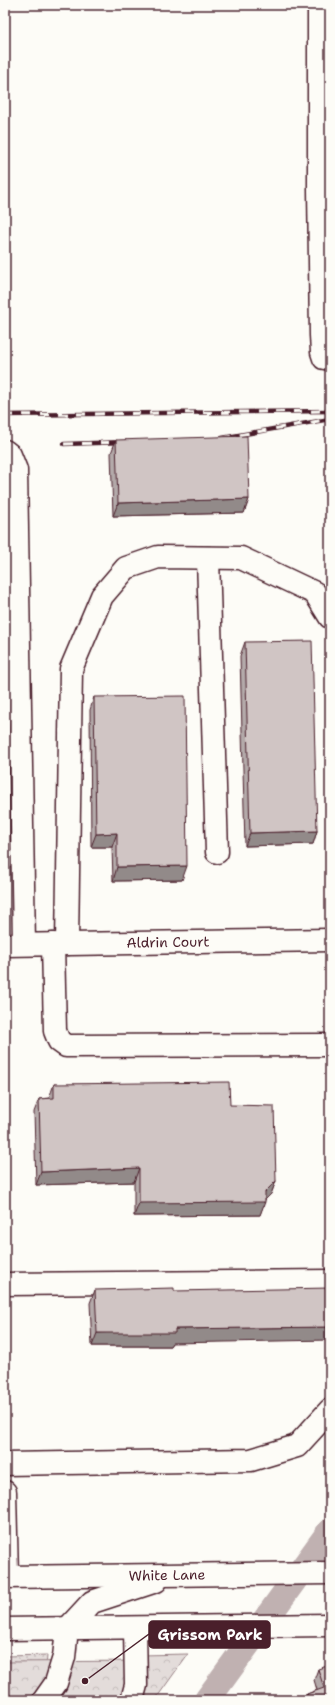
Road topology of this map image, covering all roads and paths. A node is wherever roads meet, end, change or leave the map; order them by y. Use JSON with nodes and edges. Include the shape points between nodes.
{"nodes":[{"id":1,"x":319,"y":5,"type":"edge"},
{"id":2,"x":325,"y":189,"type":"edge"},
{"id":3,"x":330,"y":359,"type":"edge"},
{"id":4,"x":5,"y":452,"type":"edge"},
{"id":5,"x":208,"y":558,"type":"junction"},
{"id":6,"x":330,"y":617,"type":"edge"},
{"id":7,"x":217,"y":852,"type":"dead end"},
{"id":8,"x":330,"y":940,"type":"edge"},
{"id":9,"x":60,"y":944,"type":"junction"},
{"id":10,"x":14,"y":945,"type":"edge"},
{"id":11,"x":330,"y":1045,"type":"edge"},
{"id":12,"x":330,"y":1281,"type":"edge"},
{"id":13,"x":5,"y":1284,"type":"edge"},
{"id":14,"x":330,"y":1410,"type":"edge"},
{"id":15,"x":5,"y":1464,"type":"edge"},
{"id":16,"x":5,"y":1492,"type":"edge"},
{"id":17,"x":6,"y":1515,"type":"edge"},
{"id":18,"x":330,"y":1573,"type":"edge"},
{"id":19,"x":187,"y":1574,"type":"junction"},
{"id":20,"x":6,"y":1577,"type":"edge"},
{"id":21,"x":330,"y":1625,"type":"edge"},
{"id":22,"x":135,"y":1628,"type":"junction"},
{"id":23,"x":67,"y":1629,"type":"junction"},
{"id":24,"x":5,"y":1630,"type":"edge"},
{"id":25,"x":44,"y":1700,"type":"edge"},
{"id":26,"x":132,"y":1700,"type":"edge"}],
"edges":[{"from":1,"to":2,"type":"main road"},
{"from":2,"to":3,"type":"main road","via":[[322,352],[324,358]]},
{"from":4,"to":10,"type":"main road","via":[[10,455],[16,470]]},
{"from":5,"to":6,"type":"main road","via":[[241,558],[314,593]]},
{"from":5,"to":7,"type":"main road"},
{"from":5,"to":9,"type":"main road","via":[[158,557],[126,568],[102,596],[71,669]]},
{"from":8,"to":9,"type":"main road","name":"Aldrin Court"},
{"from":9,"to":10,"type":"main road","name":"Aldrin Court"},
{"from":9,"to":11,"type":"main road","via":[[55,1031],[59,1041],[66,1046]]},
{"from":12,"to":13,"type":"main road"},
{"from":14,"to":15,"type":"main road","via":[[298,1446],[251,1460]]},
{"from":16,"to":17,"type":"main road"},
{"from":17,"to":20,"type":"main road"},
{"from":18,"to":19,"type":"main road","name":"White Lane"},
{"from":19,"to":20,"type":"main road","name":"White Lane"},
{"from":19,"to":23,"type":"main road","via":[[92,1602]]},
{"from":21,"to":22,"type":"main road"},
{"from":22,"to":23,"type":"main road"},
{"from":22,"to":26,"type":"main road","via":[[136,1685]]},
{"from":23,"to":24,"type":"main road"},
{"from":23,"to":25,"type":"main road","via":[[64,1657],[56,1682]]}]}
